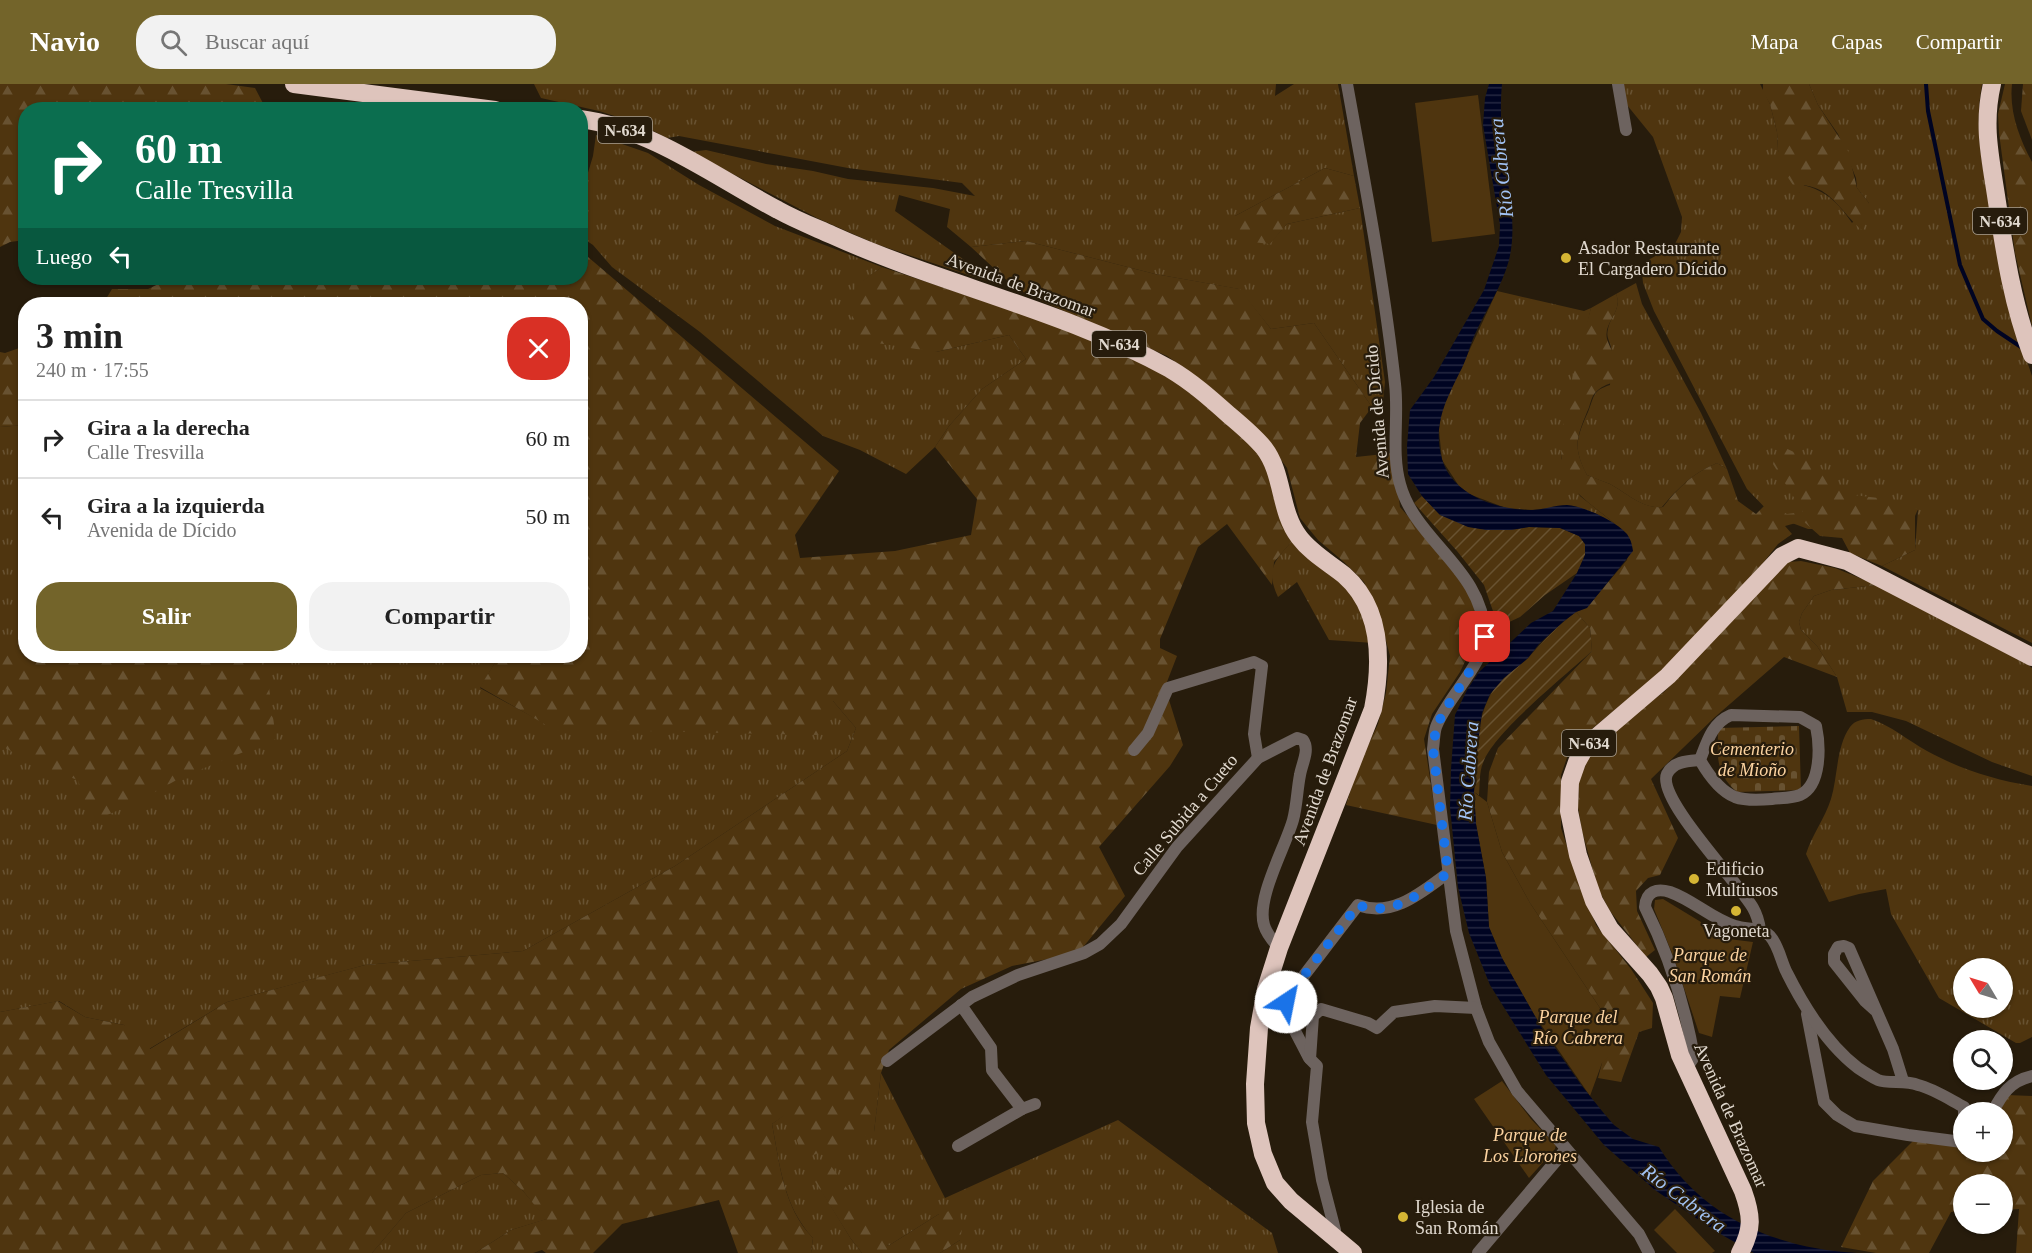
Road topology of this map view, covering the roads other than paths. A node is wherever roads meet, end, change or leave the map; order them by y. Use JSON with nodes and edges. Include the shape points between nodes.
{"nodes":[{"id":1,"x":294,"y":84,"type":"edge"},
{"id":2,"x":1347,"y":84,"type":"edge"},
{"id":3,"x":1618,"y":84,"type":"edge"},
{"id":4,"x":1992,"y":84,"type":"edge"},
{"id":5,"x":433,"y":102,"type":"edge"},
{"id":6,"x":588,"y":120,"type":"edge"},
{"id":7,"x":1626,"y":130,"type":"dead end"},
{"id":8,"x":2032,"y":355,"type":"edge"},
{"id":9,"x":2032,"y":657,"type":"edge"},
{"id":10,"x":1134,"y":750,"type":"dead end"},
{"id":11,"x":1258,"y":758,"type":"junction"},
{"id":12,"x":1700,"y":760,"type":"junction"},
{"id":13,"x":1448,"y":873,"type":"junction"},
{"id":14,"x":1760,"y":930,"type":"junction"},
{"id":15,"x":1280,"y":948,"type":"junction"},
{"id":16,"x":1805,"y":1004,"type":"junction"},
{"id":17,"x":961,"y":1005,"type":"junction"},
{"id":18,"x":1476,"y":1008,"type":"junction"},
{"id":19,"x":1875,"y":1010,"type":"junction"},
{"id":20,"x":1310,"y":1059,"type":"junction"},
{"id":21,"x":887,"y":1061,"type":"dead end"},
{"id":22,"x":1686,"y":1069,"type":"junction"},
{"id":23,"x":2032,"y":1076,"type":"edge"},
{"id":24,"x":1903,"y":1081,"type":"junction"},
{"id":25,"x":1954,"y":1102,"type":"edge"},
{"id":26,"x":1998,"y":1102,"type":"edge"},
{"id":27,"x":1035,"y":1104,"type":"dead end"},
{"id":28,"x":1022,"y":1109,"type":"junction"},
{"id":29,"x":1953,"y":1141,"type":"edge"},
{"id":30,"x":958,"y":1146,"type":"dead end"},
{"id":31,"x":1566,"y":1149,"type":"junction"},
{"id":32,"x":1331,"y":1234,"type":"junction"},
{"id":33,"x":1353,"y":1253,"type":"edge"},
{"id":34,"x":1478,"y":1253,"type":"edge"},
{"id":35,"x":1649,"y":1253,"type":"edge"},
{"id":36,"x":1740,"y":1253,"type":"edge"}],
"edges":[{"from":1,"to":5,"type":"highway"},
{"from":2,"to":13,"type":"street","name":"Avenida de Dícido","via":[[1373,226],[1395,384],[1400,483],[1408,508],[1464,576],[1480,606],[1485,637],[1477,660],[1436,728],[1433,749]]},
{"from":3,"to":7,"type":"street"},
{"from":4,"to":8,"type":"highway","number":"N-634","via":[[1986,109],[1988,145],[2008,273]]},
{"from":6,"to":15,"type":"highway","name":"Avenida de Brazomar","number":"N-634","via":[[650,140],[780,211],[862,248],[1119,344],[1171,370],[1200,390],[1264,449],[1299,537],[1361,593],[1378,644],[1379,678],[1373,709]]},
{"from":9,"to":22,"type":"highway","name":"Avenida de Brazomar","number":"N-634","via":[[1847,561],[1798,548],[1782,556],[1668,676],[1586,746],[1570,782],[1569,811],[1578,855],[1594,901],[1610,929],[1659,987]]},
{"from":10,"to":11,"type":"street","via":[[1148,733],[1168,688],[1254,662],[1262,666],[1254,734]]},
{"from":11,"to":15,"type":"street","name":"Calle Subida a Cueto","via":[[1297,738],[1305,744],[1293,820],[1263,906],[1264,926]]},
{"from":11,"to":17,"type":"street","name":"Calle Subida a Cueto","via":[[1177,847],[1120,924],[1100,944],[1018,975]]},
{"from":12,"to":12,"type":"street","via":[[1710,776],[1734,796],[1746,800],[1798,796],[1808,790],[1816,773],[1816,726],[1800,717],[1731,715],[1715,727]]},
{"from":12,"to":14,"type":"street","via":[[1676,764],[1666,781],[1667,790],[1689,826],[1753,909]]},
{"from":13,"to":18,"type":"street","name":"Avenida de Dícido","via":[[1456,931]]},
{"from":13,"to":20,"type":"street","via":[[1402,905],[1368,909],[1358,905],[1286,999],[1295,1031]]},
{"from":14,"to":16,"type":"street","via":[[1773,941]]},
{"from":14,"to":22,"type":"street","via":[[1734,926],[1672,893],[1656,890],[1646,899],[1645,907],[1671,970],[1692,1044],[1694,1057]]},
{"from":15,"to":32,"type":"highway","name":"Avenida de Brazomar","number":"N-634","via":[[1266,989],[1259,1028],[1256,1123],[1275,1183]]},
{"from":16,"to":24,"type":"street","via":[[1821,1029],[1858,1068],[1879,1081]]},
{"from":16,"to":29,"type":"street","via":[[1824,1102],[1837,1115],[1855,1125]]},
{"from":17,"to":21,"type":"street","name":"Calle Subida a Cueto"},
{"from":17,"to":28,"type":"street","via":[[991,1048],[992,1070]]},
{"from":18,"to":20,"type":"street","via":[[1435,1006],[1394,1012],[1377,1028],[1321,1009],[1313,1016]]},
{"from":18,"to":31,"type":"street","name":"Avenida de Dícido","via":[[1489,1042],[1517,1091]]},
{"from":19,"to":19,"type":"street","via":[[1849,948],[1838,947],[1833,954],[1834,962]]},
{"from":19,"to":24,"type":"street"},
{"from":20,"to":32,"type":"street","via":[[1317,1066],[1312,1122],[1335,1230]]},
{"from":22,"to":36,"type":"highway","name":"Avenida de Brazomar","number":"N-634","via":[[1751,1211],[1747,1241]]},
{"from":23,"to":26,"type":"street","via":[[2009,1086]]},
{"from":24,"to":25,"type":"street"},
{"from":27,"to":28,"type":"street"},
{"from":28,"to":30,"type":"street"},
{"from":31,"to":34,"type":"street"},
{"from":31,"to":35,"type":"street","name":"Avenida de Dícido","via":[[1639,1234]]},
{"from":32,"to":33,"type":"highway","name":"Avenida de Brazomar","number":"N-634"}]}
